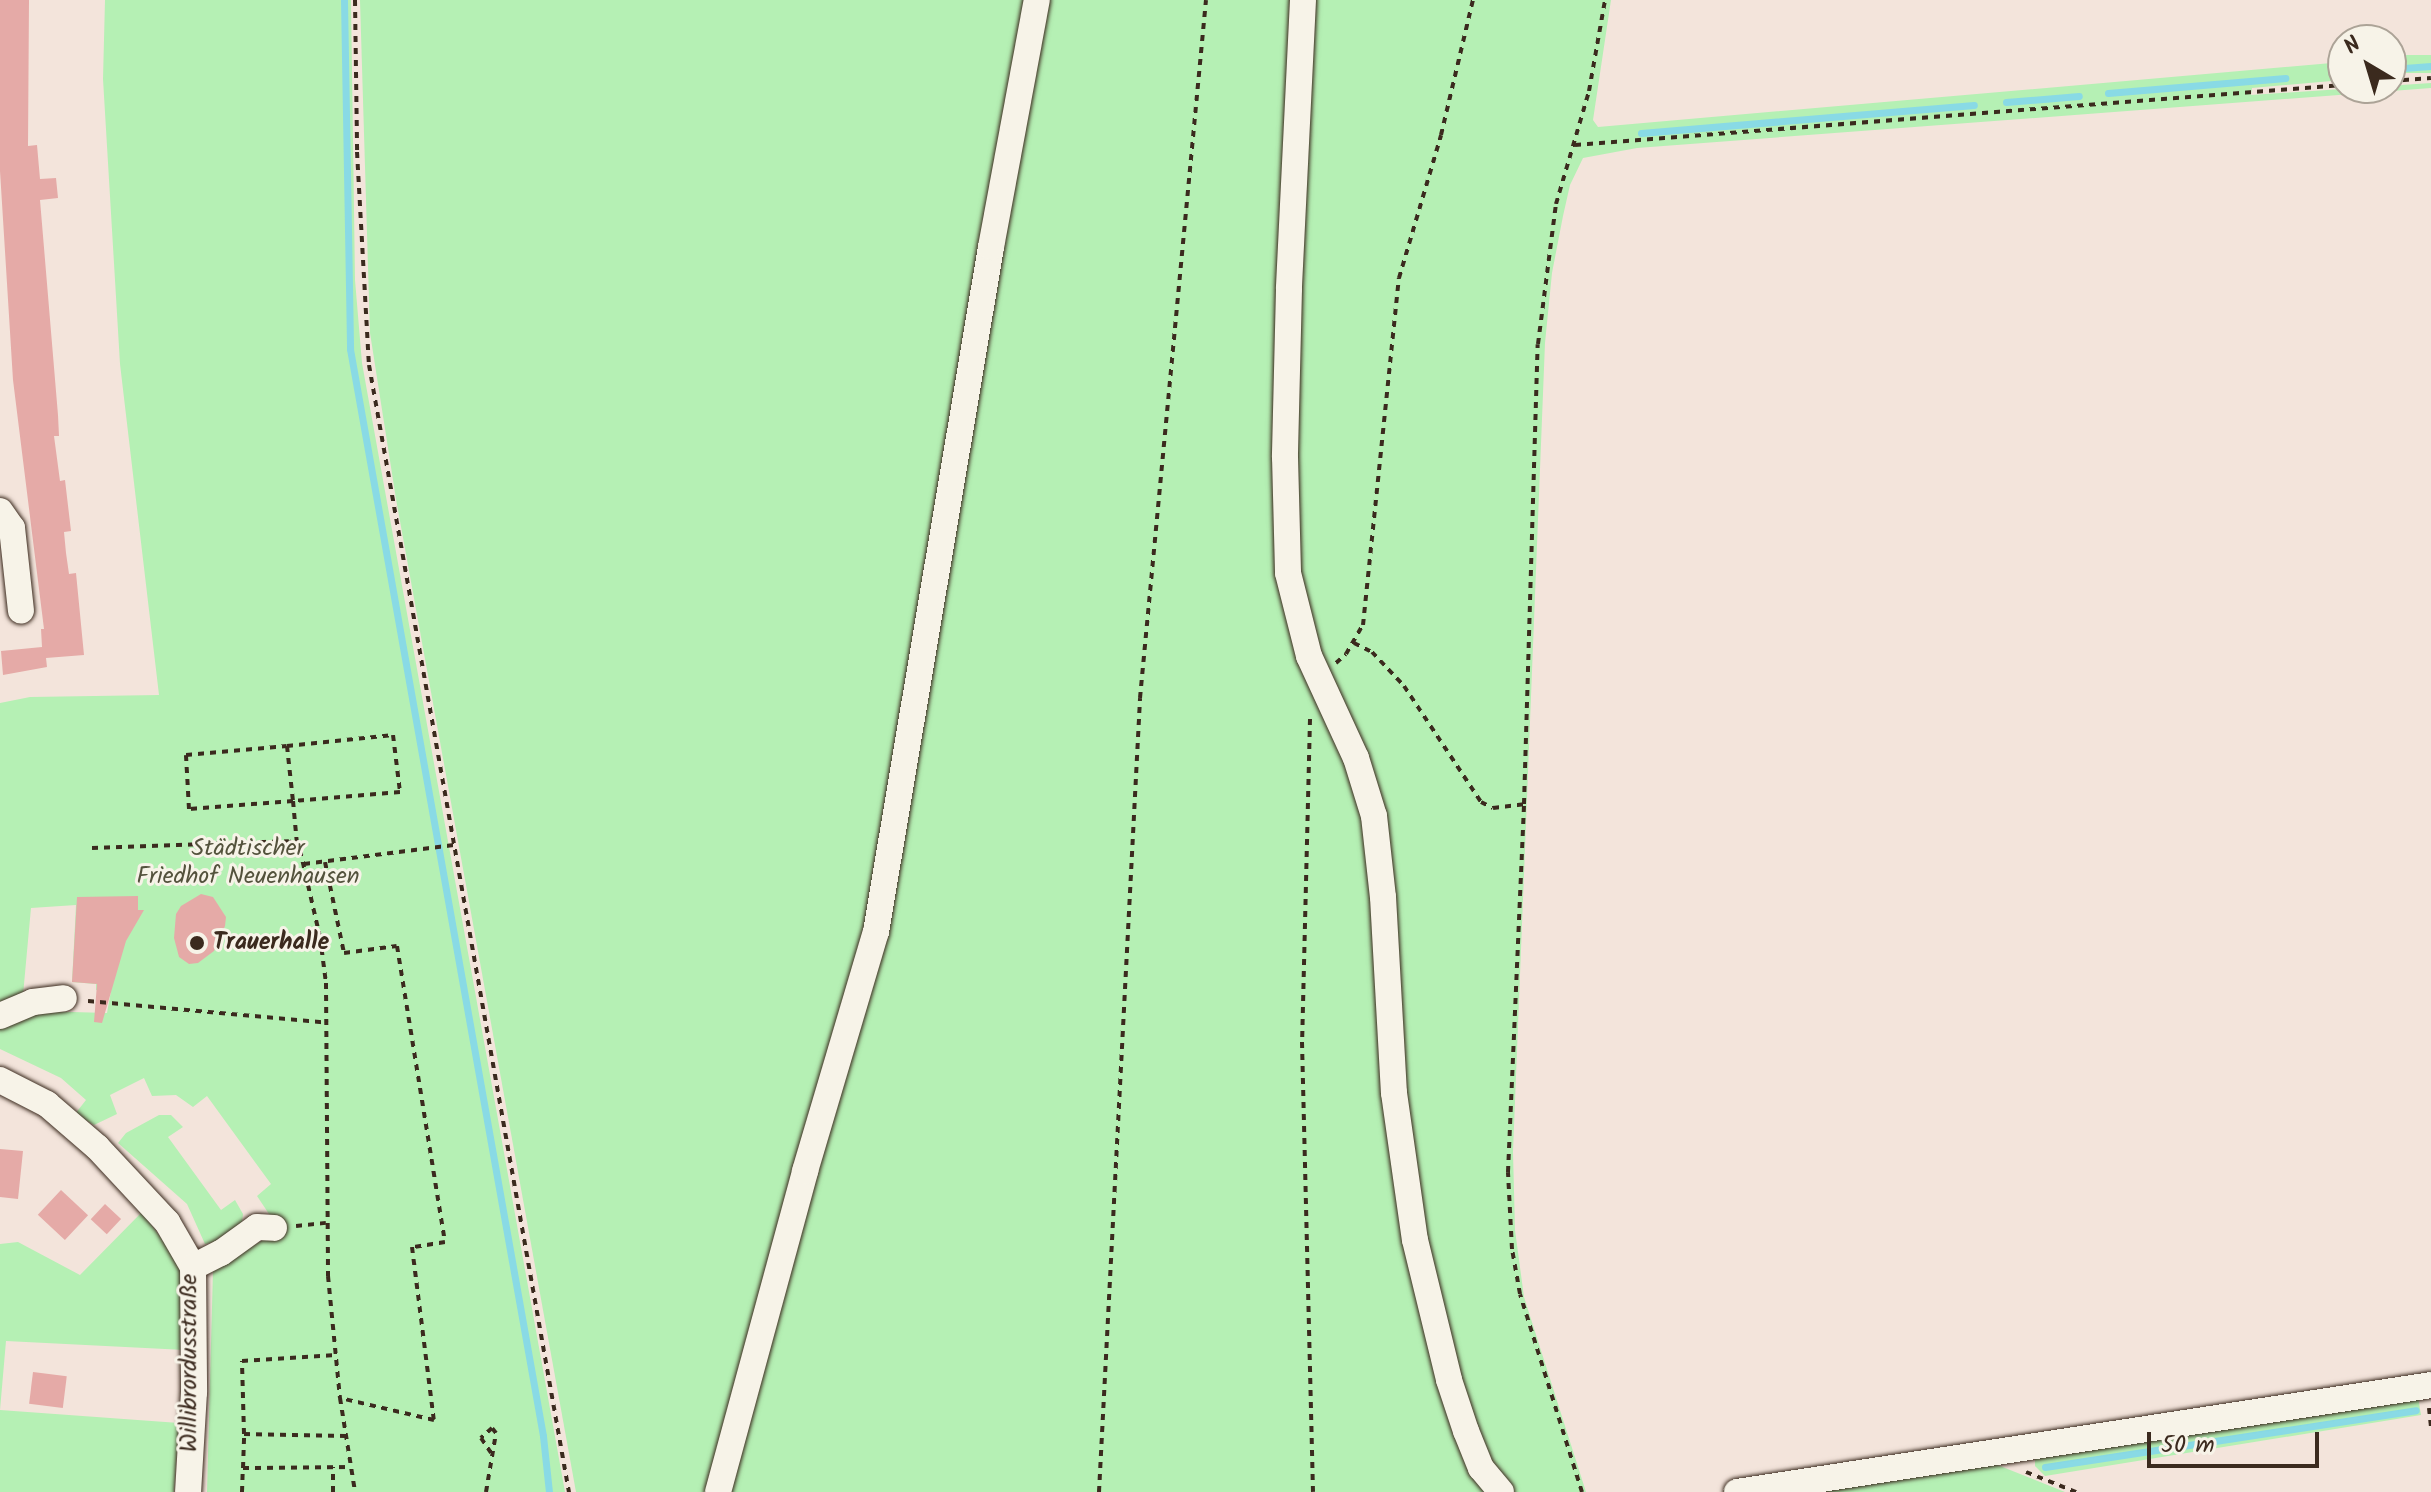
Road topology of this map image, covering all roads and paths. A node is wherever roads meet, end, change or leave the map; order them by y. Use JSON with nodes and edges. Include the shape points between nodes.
{"nodes":[{"id":1,"x":355,"y":0,"type":"edge"},
{"id":2,"x":1037,"y":0,"type":"edge"},
{"id":3,"x":1206,"y":0,"type":"edge"},
{"id":4,"x":1303,"y":0,"type":"edge"},
{"id":5,"x":1473,"y":0,"type":"edge"},
{"id":6,"x":1605,"y":0,"type":"edge"},
{"id":7,"x":2431,"y":78,"type":"edge"},
{"id":8,"x":2407,"y":80,"type":"edge"},
{"id":9,"x":2327,"y":86,"type":"edge"},
{"id":10,"x":1575,"y":145,"type":"junction"},
{"id":11,"x":0,"y":511,"type":"edge"},
{"id":12,"x":21,"y":611,"type":"dead end"},
{"id":13,"x":1354,"y":643,"type":"junction"},
{"id":14,"x":1315,"y":669,"type":"junction"},
{"id":15,"x":1310,"y":709,"type":"dead end"},
{"id":16,"x":287,"y":746,"type":"junction"},
{"id":17,"x":293,"y":801,"type":"junction"},
{"id":18,"x":1524,"y":804,"type":"junction"},
{"id":19,"x":454,"y":845,"type":"junction"},
{"id":20,"x":298,"y":846,"type":"junction"},
{"id":21,"x":92,"y":848,"type":"dead end"},
{"id":22,"x":325,"y":862,"type":"junction"},
{"id":23,"x":304,"y":864,"type":"junction"},
{"id":24,"x":64,"y":998,"type":"joint"},
{"id":25,"x":0,"y":1016,"type":"edge"},
{"id":26,"x":328,"y":1023,"type":"junction"},
{"id":27,"x":0,"y":1080,"type":"edge"},
{"id":28,"x":274,"y":1228,"type":"dead end"},
{"id":29,"x":193,"y":1267,"type":"junction"},
{"id":30,"x":336,"y":1355,"type":"junction"},
{"id":31,"x":2431,"y":1385,"type":"edge"},
{"id":32,"x":340,"y":1398,"type":"junction"},
{"id":33,"x":244,"y":1434,"type":"junction"},
{"id":34,"x":346,"y":1436,"type":"junction"},
{"id":35,"x":491,"y":1453,"type":"junction"},
{"id":36,"x":333,"y":1467,"type":"junction"},
{"id":37,"x":351,"y":1467,"type":"junction"},
{"id":38,"x":243,"y":1468,"type":"junction"},
{"id":39,"x":2050,"y":1482,"type":"dead end"},
{"id":40,"x":188,"y":1492,"type":"edge"},
{"id":41,"x":242,"y":1492,"type":"edge"},
{"id":42,"x":333,"y":1492,"type":"edge"},
{"id":43,"x":355,"y":1492,"type":"edge"},
{"id":44,"x":486,"y":1492,"type":"edge"},
{"id":45,"x":569,"y":1492,"type":"edge"},
{"id":46,"x":718,"y":1492,"type":"edge"},
{"id":47,"x":1099,"y":1492,"type":"edge"},
{"id":48,"x":1313,"y":1492,"type":"edge"},
{"id":49,"x":1501,"y":1492,"type":"edge"},
{"id":50,"x":1582,"y":1492,"type":"edge"},
{"id":51,"x":1737,"y":1492,"type":"edge"},
{"id":52,"x":2076,"y":1492,"type":"edge"}],
"edges":[{"from":1,"to":19,"type":"path","via":[[365,327]]},
{"from":2,"to":46,"type":"street","via":[[876,932]]},
{"from":3,"to":47,"type":"path","via":[[1140,698]]},
{"from":4,"to":14,"type":"street","via":[[1289,289],[1286,537],[1294,605]]},
{"from":5,"to":13,"type":"path","via":[[1399,278],[1367,604]]},
{"from":6,"to":10,"type":"path"},
{"from":7,"to":8,"type":"path"},
{"from":9,"to":10,"type":"path"},
{"from":10,"to":18,"type":"path","via":[[1553,217],[1538,344]]},
{"from":11,"to":12,"type":"street","via":[[12,528]]},
{"from":13,"to":14,"type":"path","via":[[1339,661]]},
{"from":13,"to":18,"type":"path","via":[[1372,652],[1404,686],[1481,802],[1493,808]]},
{"from":14,"to":49,"type":"street","via":[[1356,758],[1374,816],[1394,1093],[1424,1281],[1471,1446]]},
{"from":15,"to":48,"type":"path","via":[[1302,1042]]},
{"from":16,"to":17,"type":"path"},
{"from":16,"to":17,"type":"path","via":[[186,755],[189,809]]},
{"from":16,"to":17,"type":"path","via":[[393,735],[400,792]]},
{"from":17,"to":20,"type":"path"},
{"from":18,"to":50,"type":"path","via":[[1509,1116],[1510,1225],[1526,1313]]},
{"from":19,"to":22,"type":"path"},
{"from":19,"to":45,"type":"path"},
{"from":20,"to":21,"type":"path","via":[[289,841]]},
{"from":20,"to":23,"type":"path"},
{"from":22,"to":23,"type":"path"},
{"from":22,"to":32,"type":"path","via":[[344,953],[397,946],[445,1242],[412,1247],[434,1420]]},
{"from":23,"to":26,"type":"path","via":[[320,937]]},
{"from":24,"to":25,"type":"street","via":[[33,1002]]},
{"from":24,"to":26,"type":"path"},
{"from":26,"to":30,"type":"path","via":[[326,1223]]},
{"from":27,"to":29,"type":"street","name":"Willibrordusstraße","via":[[47,1104],[97,1147],[155,1207]]},
{"from":28,"to":29,"type":"street","via":[[257,1227]]},
{"from":29,"to":40,"type":"street","name":"Willibrordusstraße"},
{"from":30,"to":32,"type":"path"},
{"from":30,"to":33,"type":"path","via":[[242,1361]]},
{"from":31,"to":51,"type":"street"},
{"from":32,"to":34,"type":"path"},
{"from":33,"to":34,"type":"path"},
{"from":33,"to":38,"type":"path"},
{"from":34,"to":37,"type":"path"},
{"from":35,"to":35,"type":"path","via":[[481,1438],[492,1428],[496,1433]]},
{"from":35,"to":44,"type":"path"},
{"from":36,"to":37,"type":"path"},
{"from":36,"to":38,"type":"path"},
{"from":36,"to":42,"type":"path"},
{"from":37,"to":43,"type":"path"},
{"from":38,"to":41,"type":"path"},
{"from":39,"to":52,"type":"path"}]}
